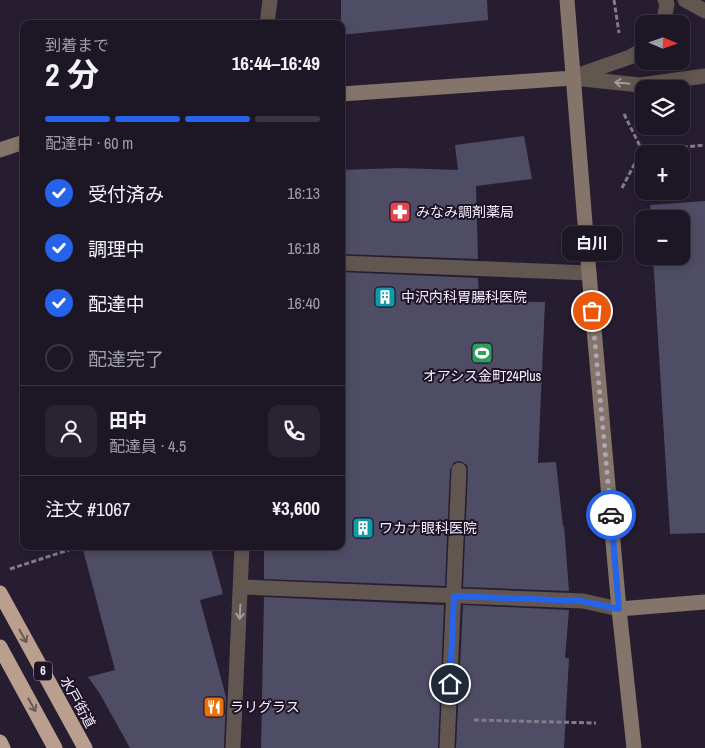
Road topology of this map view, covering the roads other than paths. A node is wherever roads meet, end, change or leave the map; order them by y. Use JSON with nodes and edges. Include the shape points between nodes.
{"nodes":[{"id":1,"x":270,"y":0,"type":"edge"},
{"id":2,"x":567,"y":0,"type":"edge"},
{"id":3,"x":665,"y":0,"type":"edge"},
{"id":4,"x":685,"y":0,"type":"edge"},
{"id":5,"x":705,"y":12,"type":"edge"},
{"id":6,"x":664,"y":15,"type":"edge"},
{"id":7,"x":268,"y":20,"type":"edge"},
{"id":8,"x":635,"y":54,"type":"edge"},
{"id":9,"x":705,"y":76,"type":"edge"},
{"id":10,"x":573,"y":78,"type":"junction"},
{"id":11,"x":345,"y":94,"type":"edge"},
{"id":12,"x":20,"y":143,"type":"edge"},
{"id":13,"x":0,"y":150,"type":"edge"},
{"id":14,"x":345,"y":263,"type":"edge"},
{"id":15,"x":589,"y":273,"type":"junction"},
{"id":16,"x":458,"y":470,"type":"dead end"},
{"id":17,"x":242,"y":550,"type":"edge"},
{"id":18,"x":241,"y":586,"type":"junction"},
{"id":19,"x":0,"y":593,"type":"edge"},
{"id":20,"x":454,"y":596,"type":"junction"},
{"id":21,"x":705,"y":602,"type":"edge"},
{"id":22,"x":619,"y":609,"type":"junction"},
{"id":23,"x":0,"y":647,"type":"edge"},
{"id":24,"x":0,"y":742,"type":"edge"},
{"id":25,"x":4,"y":748,"type":"edge"},
{"id":26,"x":55,"y":748,"type":"edge"},
{"id":27,"x":85,"y":748,"type":"edge"},
{"id":28,"x":233,"y":748,"type":"edge"},
{"id":29,"x":447,"y":748,"type":"edge"},
{"id":30,"x":634,"y":748,"type":"edge"}],
"edges":[{"from":1,"to":7,"type":"street"},
{"from":2,"to":10,"type":"street"},
{"from":3,"to":6,"type":"street"},
{"from":4,"to":5,"type":"street"},
{"from":8,"to":10,"type":"street"},
{"from":9,"to":10,"type":"street","one_way":true,"via":[[640,85]]},
{"from":10,"to":11,"type":"street"},
{"from":10,"to":15,"type":"street"},
{"from":12,"to":13,"type":"street"},
{"from":14,"to":15,"type":"street"},
{"from":15,"to":22,"type":"street"},
{"from":16,"to":20,"type":"street"},
{"from":17,"to":18,"type":"street"},
{"from":18,"to":20,"type":"street"},
{"from":18,"to":28,"type":"street","one_way":true},
{"from":19,"to":27,"type":"highway","name":"水戸街道","number":"6","one_way":true},
{"from":20,"to":22,"type":"street","via":[[582,601]]},
{"from":20,"to":29,"type":"street"},
{"from":21,"to":22,"type":"street"},
{"from":22,"to":30,"type":"street"},
{"from":23,"to":26,"type":"highway","number":"6","one_way":true},
{"from":24,"to":25,"type":"highway"}]}
